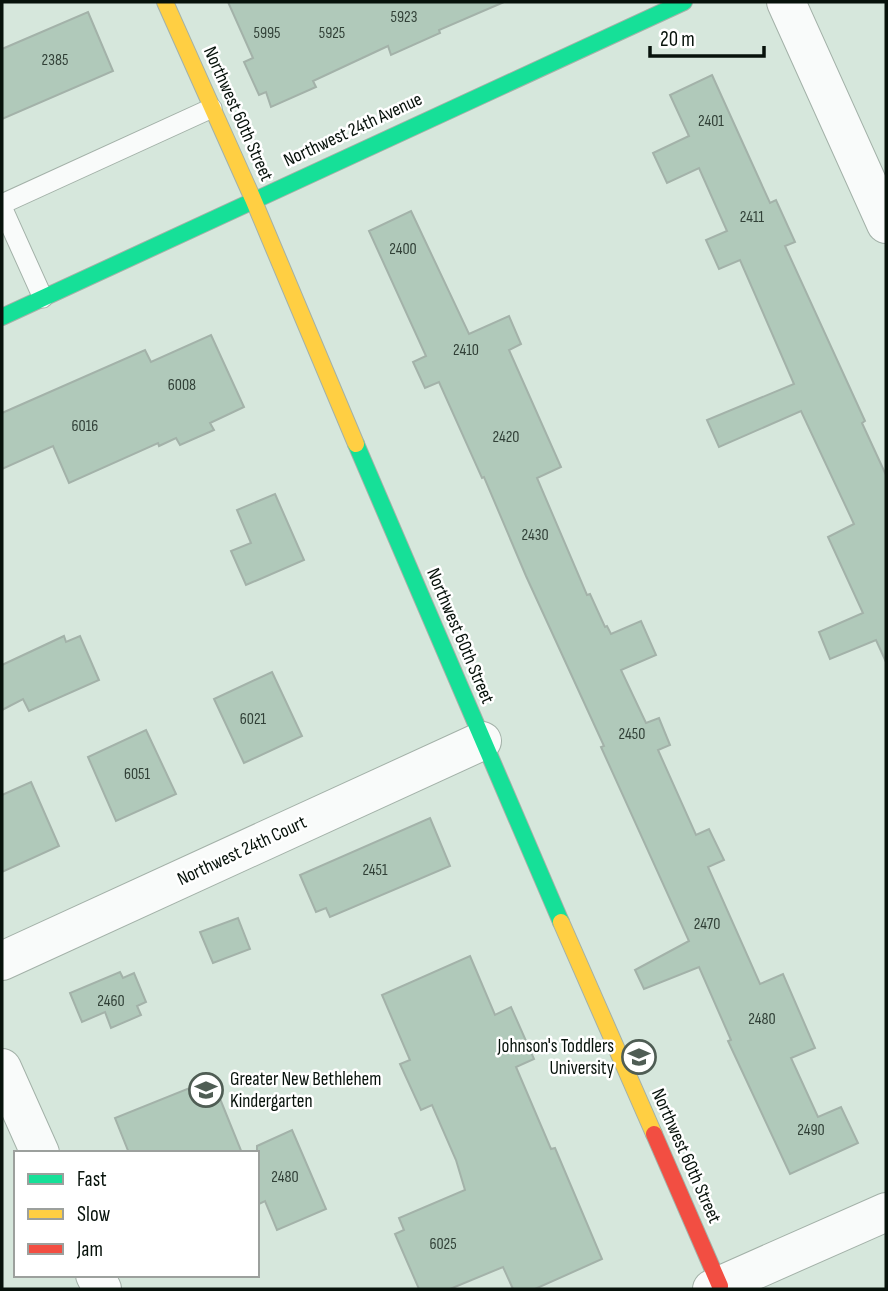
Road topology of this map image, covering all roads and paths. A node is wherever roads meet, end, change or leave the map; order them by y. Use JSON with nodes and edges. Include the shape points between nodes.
{"nodes":[{"id":1,"x":165,"y":2,"type":"edge"},
{"id":2,"x":684,"y":2,"type":"edge"},
{"id":3,"x":786,"y":2,"type":"edge"},
{"id":4,"x":212,"y":108,"type":"junction"},
{"id":5,"x":253,"y":199,"type":"junction"},
{"id":6,"x":2,"y":206,"type":"edge"},
{"id":7,"x":886,"y":223,"type":"edge"},
{"id":8,"x":43,"y":298,"type":"junction"},
{"id":9,"x":2,"y":317,"type":"edge"},
{"id":10,"x":482,"y":741,"type":"junction"},
{"id":11,"x":2,"y":961,"type":"edge"},
{"id":12,"x":2,"y":1068,"type":"edge"},
{"id":13,"x":39,"y":1151,"type":"edge"},
{"id":14,"x":886,"y":1212,"type":"edge"},
{"id":15,"x":716,"y":1287,"type":"edge"}],
"edges":[{"from":1,"to":4,"type":"street","name":"Northwest 60th Street"},
{"from":2,"to":5,"type":"street","name":"Northwest 24th Avenue"},
{"from":3,"to":7,"type":"street"},
{"from":4,"to":5,"type":"street","name":"Northwest 60th Street"},
{"from":4,"to":6,"type":"lane"},
{"from":5,"to":8,"type":"street","name":"Northwest 24th Avenue"},
{"from":5,"to":10,"type":"street","name":"Northwest 60th Street"},
{"from":6,"to":8,"type":"lane"},
{"from":8,"to":9,"type":"street","name":"Northwest 24th Avenue"},
{"from":10,"to":11,"type":"street","name":"Northwest 24th Court"},
{"from":10,"to":15,"type":"street","name":"Northwest 60th Street"},
{"from":12,"to":13,"type":"street"},
{"from":14,"to":15,"type":"street"}]}
